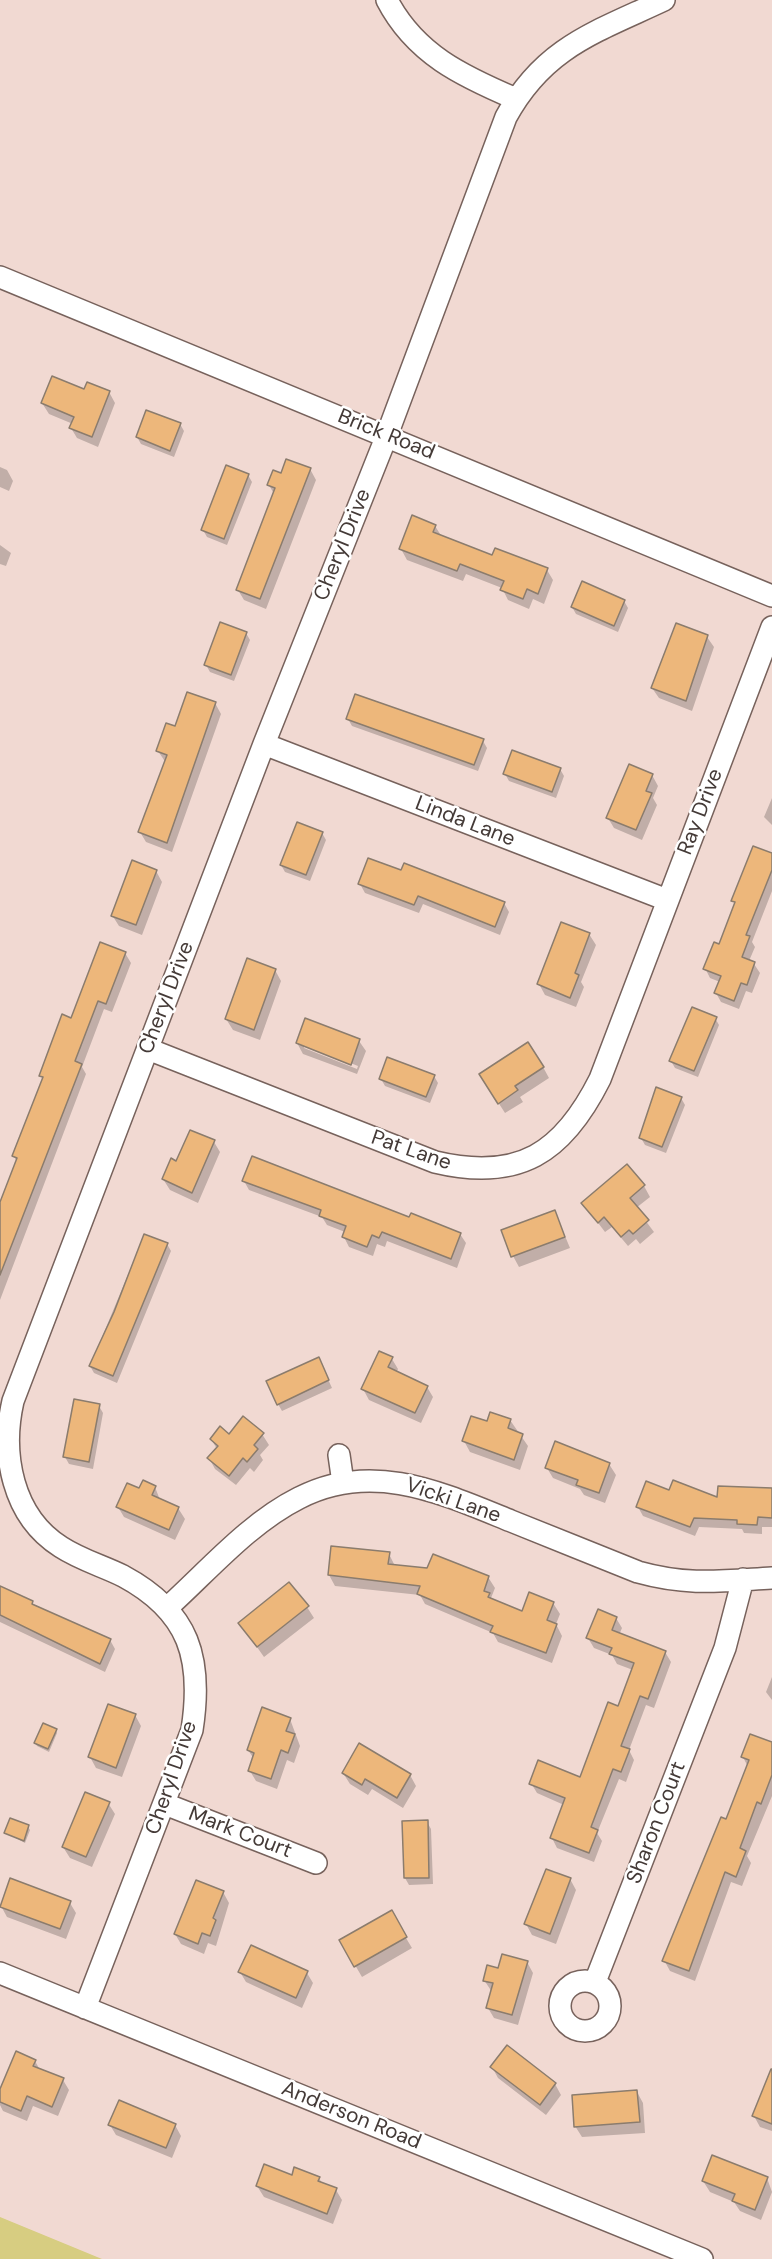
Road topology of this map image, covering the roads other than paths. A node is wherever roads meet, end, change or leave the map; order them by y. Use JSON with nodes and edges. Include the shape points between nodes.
{"nodes":[{"id":1,"x":387,"y":0,"type":"edge"},
{"id":2,"x":664,"y":0,"type":"edge"},
{"id":3,"x":516,"y":99,"type":"junction"},
{"id":4,"x":0,"y":277,"type":"edge"},
{"id":5,"x":387,"y":435,"type":"junction"},
{"id":6,"x":772,"y":596,"type":"edge"},
{"id":7,"x":772,"y":627,"type":"edge"},
{"id":8,"x":264,"y":744,"type":"junction"},
{"id":9,"x":667,"y":900,"type":"junction"},
{"id":10,"x":631,"y":997,"type":"joint"},
{"id":11,"x":148,"y":1049,"type":"junction"},
{"id":12,"x":339,"y":1455,"type":"dead end"},
{"id":13,"x":343,"y":1483,"type":"junction"},
{"id":14,"x":7,"y":1485,"type":"edge"},
{"id":15,"x":772,"y":1578,"type":"edge"},
{"id":16,"x":743,"y":1579,"type":"junction"},
{"id":17,"x":167,"y":1608,"type":"junction"},
{"id":18,"x":165,"y":1804,"type":"junction"},
{"id":19,"x":316,"y":1863,"type":"dead end"},
{"id":20,"x":0,"y":1973,"type":"edge"},
{"id":21,"x":595,"y":1982,"type":"junction"},
{"id":22,"x":85,"y":2008,"type":"junction"},
{"id":23,"x":702,"y":2259,"type":"edge"}],
"edges":[{"from":1,"to":3,"type":"street","via":[[413,39],[436,60]]},
{"from":2,"to":3,"type":"street","name":"Cheryl Drive","via":[[572,44],[536,72]]},
{"from":3,"to":5,"type":"street","name":"Cheryl Drive"},
{"from":4,"to":5,"type":"street","name":"Brick Road"},
{"from":5,"to":6,"type":"street","name":"Brick Road"},
{"from":5,"to":8,"type":"street","name":"Cheryl Drive"},
{"from":7,"to":9,"type":"street","name":"Ray Drive"},
{"from":8,"to":9,"type":"street","name":"Linda Lane"},
{"from":8,"to":11,"type":"street","name":"Cheryl Drive"},
{"from":9,"to":10,"type":"street","name":"Ray Drive"},
{"from":10,"to":11,"type":"street","name":"Pat Lane","via":[[600,1079],[580,1117],[549,1148],[501,1167],[459,1168],[435,1162]]},
{"from":11,"to":14,"type":"street","name":"Cheryl Drive","via":[[13,1401]]},
{"from":12,"to":13,"type":"street"},
{"from":13,"to":16,"type":"street","name":"Vicki Lane","via":[[374,1479],[437,1491],[661,1579],[693,1583]]},
{"from":13,"to":17,"type":"street","name":"Vicki Lane","via":[[316,1490],[283,1507]]},
{"from":14,"to":17,"type":"street","name":"Cheryl Drive","via":[[30,1517],[60,1547],[124,1577]]},
{"from":15,"to":16,"type":"street","name":"Vicki Lane"},
{"from":16,"to":21,"type":"street","name":"Sharon Court","via":[[725,1648]]},
{"from":17,"to":18,"type":"street","name":"Cheryl Drive","via":[[191,1651],[197,1684],[192,1730]]},
{"from":18,"to":19,"type":"street","name":"Mark Court"},
{"from":18,"to":22,"type":"street","name":"Cheryl Drive"},
{"from":20,"to":22,"type":"street","name":"Anderson Road"},
{"from":21,"to":21,"type":"street","via":[[608,1995],[610,2013],[599,2028],[582,2032],[571,2028],[560,2010],[565,1990],[584,1980]]},
{"from":22,"to":23,"type":"street","name":"Anderson Road"}]}
